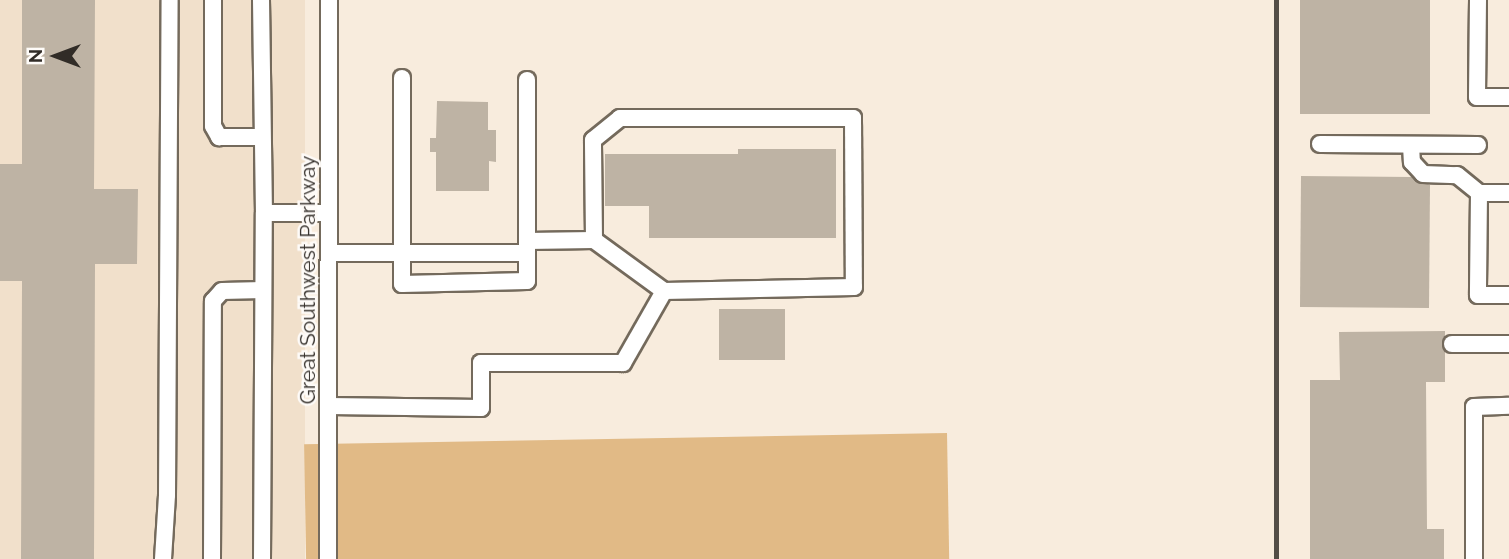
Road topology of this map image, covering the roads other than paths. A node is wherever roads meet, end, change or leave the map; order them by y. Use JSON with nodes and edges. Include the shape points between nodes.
{"nodes":[{"id":1,"x":170,"y":0,"type":"edge"},
{"id":2,"x":213,"y":0,"type":"edge"},
{"id":3,"x":261,"y":0,"type":"edge"},
{"id":4,"x":328,"y":0,"type":"edge"},
{"id":5,"x":1478,"y":0,"type":"edge"},
{"id":6,"x":402,"y":78,"type":"dead end"},
{"id":7,"x":527,"y":80,"type":"dead end"},
{"id":8,"x":1509,"y":97,"type":"edge"},
{"id":9,"x":261,"y":136,"type":"junction"},
{"id":10,"x":1320,"y":144,"type":"dead end"},
{"id":11,"x":1411,"y":145,"type":"junction"},
{"id":12,"x":1478,"y":145,"type":"dead end"},
{"id":13,"x":1479,"y":193,"type":"junction"},
{"id":14,"x":1509,"y":193,"type":"edge"},
{"id":15,"x":264,"y":213,"type":"junction"},
{"id":16,"x":329,"y":213,"type":"junction"},
{"id":17,"x":594,"y":240,"type":"junction"},
{"id":18,"x":527,"y":247,"type":"junction"},
{"id":19,"x":329,"y":253,"type":"junction"},
{"id":20,"x":402,"y":253,"type":"junction"},
{"id":21,"x":263,"y":290,"type":"junction"},
{"id":22,"x":664,"y":291,"type":"junction"},
{"id":23,"x":1509,"y":295,"type":"edge"},
{"id":24,"x":1452,"y":344,"type":"dead end"},
{"id":25,"x":1509,"y":344,"type":"edge"},
{"id":26,"x":329,"y":406,"type":"junction"},
{"id":27,"x":1509,"y":407,"type":"edge"},
{"id":28,"x":163,"y":559,"type":"edge"},
{"id":29,"x":212,"y":559,"type":"edge"},
{"id":30,"x":262,"y":559,"type":"edge"},
{"id":31,"x":328,"y":559,"type":"edge"},
{"id":32,"x":1474,"y":559,"type":"edge"}],
"edges":[{"from":1,"to":28,"type":"street"},
{"from":2,"to":9,"type":"street","via":[[213,126],[219,136]]},
{"from":3,"to":9,"type":"street"},
{"from":4,"to":16,"type":"street","name":"Great Southwest Parkway"},
{"from":5,"to":8,"type":"street","via":[[1477,97]]},
{"from":6,"to":20,"type":"street"},
{"from":7,"to":18,"type":"street"},
{"from":9,"to":15,"type":"street"},
{"from":10,"to":11,"type":"street"},
{"from":11,"to":12,"type":"street"},
{"from":11,"to":13,"type":"street","via":[[1412,162],[1423,174],[1457,174]]},
{"from":13,"to":14,"type":"street"},
{"from":13,"to":23,"type":"street","via":[[1478,295]]},
{"from":15,"to":16,"type":"street"},
{"from":15,"to":21,"type":"street"},
{"from":16,"to":19,"type":"street","name":"Great Southwest Parkway"},
{"from":17,"to":18,"type":"street"},
{"from":17,"to":22,"type":"street"},
{"from":17,"to":22,"type":"street","via":[[593,140],[620,118],[853,118],[854,287]]},
{"from":18,"to":20,"type":"street"},
{"from":18,"to":20,"type":"street","via":[[527,281],[402,284]]},
{"from":19,"to":20,"type":"street"},
{"from":19,"to":26,"type":"street","name":"Great Southwest Parkway"},
{"from":21,"to":29,"type":"street","via":[[222,291],[213,301]]},
{"from":21,"to":30,"type":"street"},
{"from":22,"to":26,"type":"street","via":[[624,363],[481,363],[481,408]]},
{"from":24,"to":25,"type":"street"},
{"from":26,"to":31,"type":"street","name":"Great Southwest Parkway"},
{"from":27,"to":32,"type":"street","via":[[1474,407]]}]}
